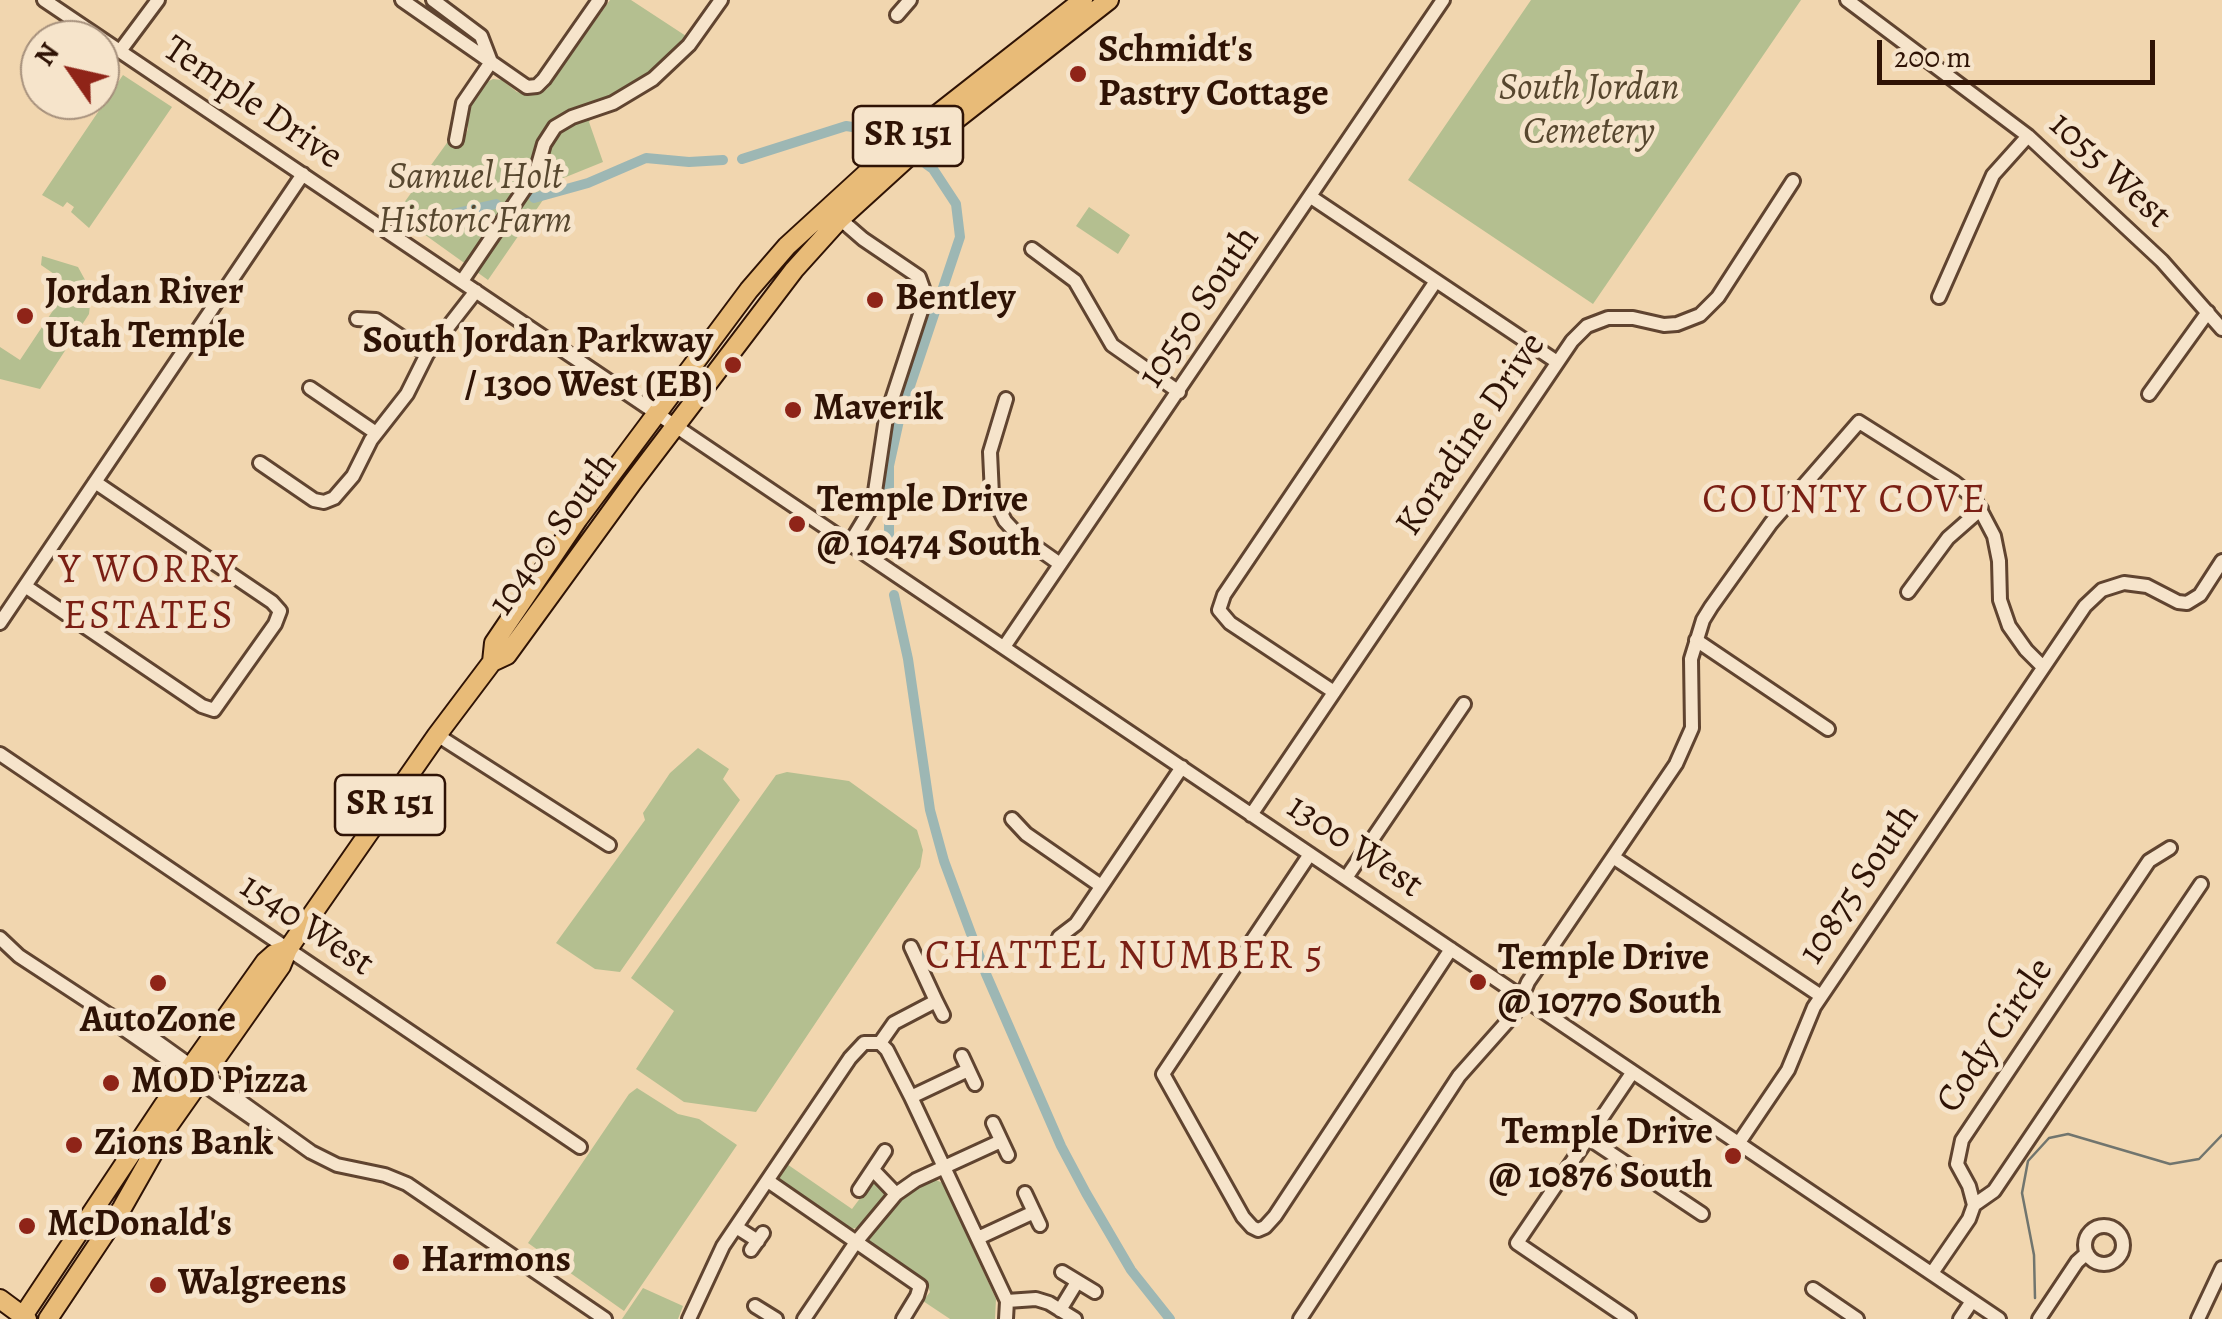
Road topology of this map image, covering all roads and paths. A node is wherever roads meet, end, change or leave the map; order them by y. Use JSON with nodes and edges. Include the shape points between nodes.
{"nodes":[{"id":1,"x":44,"y":0,"type":"edge"},
{"id":2,"x":158,"y":0,"type":"edge"},
{"id":3,"x":402,"y":0,"type":"edge"},
{"id":4,"x":433,"y":0,"type":"edge"},
{"id":5,"x":600,"y":0,"type":"edge"},
{"id":6,"x":721,"y":0,"type":"edge"},
{"id":7,"x":910,"y":0,"type":"edge"},
{"id":8,"x":1083,"y":0,"type":"edge"},
{"id":9,"x":1108,"y":0,"type":"edge"},
{"id":10,"x":1443,"y":0,"type":"edge"},
{"id":11,"x":1847,"y":0,"type":"edge"},
{"id":12,"x":897,"y":15,"type":"dead end"},
{"id":13,"x":74,"y":20,"type":"edge"},
{"id":14,"x":120,"y":51,"type":"joint"},
{"id":15,"x":491,"y":62,"type":"junction"},
{"id":16,"x":2028,"y":136,"type":"junction"},
{"id":17,"x":456,"y":140,"type":"dead end"},
{"id":18,"x":304,"y":174,"type":"junction"},
{"id":19,"x":1793,"y":180,"type":"dead end"},
{"id":20,"x":1311,"y":196,"type":"junction"},
{"id":21,"x":840,"y":220,"type":"junction"},
{"id":22,"x":1032,"y":249,"type":"dead end"},
{"id":23,"x":1436,"y":280,"type":"junction"},
{"id":24,"x":462,"y":281,"type":"junction"},
{"id":25,"x":476,"y":291,"type":"junction"},
{"id":26,"x":1939,"y":297,"type":"dead end"},
{"id":27,"x":2208,"y":312,"type":"junction"},
{"id":28,"x":357,"y":318,"type":"dead end"},
{"id":29,"x":2222,"y":328,"type":"edge"},
{"id":30,"x":427,"y":354,"type":"junction"},
{"id":31,"x":1557,"y":362,"type":"junction"},
{"id":32,"x":310,"y":388,"type":"dead end"},
{"id":33,"x":1179,"y":392,"type":"junction"},
{"id":34,"x":2149,"y":394,"type":"dead end"},
{"id":35,"x":1006,"y":399,"type":"dead end"},
{"id":36,"x":655,"y":415,"type":"junction"},
{"id":37,"x":674,"y":428,"type":"junction"},
{"id":38,"x":376,"y":433,"type":"junction"},
{"id":39,"x":260,"y":463,"type":"dead end"},
{"id":40,"x":95,"y":482,"type":"junction"},
{"id":41,"x":1981,"y":509,"type":"junction"},
{"id":42,"x":850,"y":544,"type":"junction"},
{"id":43,"x":2222,"y":562,"type":"edge"},
{"id":44,"x":1060,"y":564,"type":"junction"},
{"id":45,"x":25,"y":586,"type":"junction"},
{"id":46,"x":1908,"y":592,"type":"dead end"},
{"id":47,"x":0,"y":623,"type":"edge"},
{"id":48,"x":1696,"y":640,"type":"junction"},
{"id":49,"x":1004,"y":647,"type":"junction"},
{"id":50,"x":492,"y":662,"type":"junction"},
{"id":51,"x":2043,"y":666,"type":"junction"},
{"id":52,"x":1334,"y":692,"type":"junction"},
{"id":53,"x":1464,"y":704,"type":"dead end"},
{"id":54,"x":1828,"y":729,"type":"dead end"},
{"id":55,"x":437,"y":735,"type":"junction"},
{"id":56,"x":0,"y":754,"type":"edge"},
{"id":57,"x":1182,"y":767,"type":"junction"},
{"id":58,"x":1252,"y":815,"type":"junction"},
{"id":59,"x":1012,"y":819,"type":"dead end"},
{"id":60,"x":609,"y":845,"type":"dead end"},
{"id":61,"x":2170,"y":848,"type":"dead end"},
{"id":62,"x":1310,"y":854,"type":"junction"},
{"id":63,"x":1614,"y":856,"type":"junction"},
{"id":64,"x":1346,"y":878,"type":"junction"},
{"id":65,"x":2201,"y":884,"type":"dead end"},
{"id":66,"x":1101,"y":886,"type":"junction"},
{"id":67,"x":1059,"y":937,"type":"dead end"},
{"id":68,"x":0,"y":938,"type":"edge"},
{"id":69,"x":911,"y":947,"type":"dead end"},
{"id":70,"x":288,"y":949,"type":"junction"},
{"id":71,"x":1451,"y":949,"type":"junction"},
{"id":72,"x":1522,"y":996,"type":"junction"},
{"id":73,"x":1821,"y":996,"type":"junction"},
{"id":74,"x":936,"y":1001,"type":"junction"},
{"id":75,"x":943,"y":1015,"type":"dead end"},
{"id":76,"x":880,"y":1042,"type":"junction"},
{"id":77,"x":962,"y":1056,"type":"dead end"},
{"id":78,"x":968,"y":1070,"type":"junction"},
{"id":79,"x":1632,"y":1073,"type":"junction"},
{"id":80,"x":195,"y":1074,"type":"junction"},
{"id":81,"x":975,"y":1084,"type":"dead end"},
{"id":82,"x":911,"y":1097,"type":"junction"},
{"id":83,"x":993,"y":1124,"type":"dead end"},
{"id":84,"x":1588,"y":1138,"type":"junction"},
{"id":85,"x":1738,"y":1144,"type":"junction"},
{"id":86,"x":580,"y":1147,"type":"dead end"},
{"id":87,"x":885,"y":1151,"type":"dead end"},
{"id":88,"x":945,"y":1167,"type":"junction"},
{"id":89,"x":874,"y":1171,"type":"junction"},
{"id":90,"x":768,"y":1180,"type":"junction"},
{"id":91,"x":859,"y":1190,"type":"dead end"},
{"id":92,"x":1026,"y":1193,"type":"dead end"},
{"id":93,"x":896,"y":1194,"type":"junction"},
{"id":94,"x":1974,"y":1205,"type":"junction"},
{"id":95,"x":1702,"y":1214,"type":"dead end"},
{"id":96,"x":736,"y":1227,"type":"junction"},
{"id":97,"x":978,"y":1238,"type":"junction"},
{"id":98,"x":757,"y":1241,"type":"dead end"},
{"id":99,"x":856,"y":1242,"type":"junction"},
{"id":100,"x":2087,"y":1253,"type":"dead end"},
{"id":101,"x":2222,"y":1268,"type":"edge"},
{"id":102,"x":1062,"y":1272,"type":"dead end"},
{"id":103,"x":1932,"y":1273,"type":"junction"},
{"id":104,"x":1077,"y":1282,"type":"junction"},
{"id":105,"x":1814,"y":1289,"type":"dead end"},
{"id":106,"x":1095,"y":1292,"type":"dead end"},
{"id":107,"x":0,"y":1299,"type":"edge"},
{"id":108,"x":1007,"y":1301,"type":"junction"},
{"id":109,"x":1972,"y":1301,"type":"junction"},
{"id":110,"x":755,"y":1306,"type":"dead end"},
{"id":111,"x":1060,"y":1310,"type":"junction"},
{"id":112,"x":24,"y":1318,"type":"edge"},
{"id":113,"x":48,"y":1319,"type":"edge"},
{"id":114,"x":605,"y":1319,"type":"edge"},
{"id":115,"x":689,"y":1319,"type":"edge"},
{"id":116,"x":776,"y":1319,"type":"edge"},
{"id":117,"x":804,"y":1319,"type":"edge"},
{"id":118,"x":903,"y":1319,"type":"edge"},
{"id":119,"x":1006,"y":1319,"type":"edge"},
{"id":120,"x":1075,"y":1319,"type":"edge"},
{"id":121,"x":1300,"y":1319,"type":"edge"},
{"id":122,"x":1629,"y":1319,"type":"edge"},
{"id":123,"x":1858,"y":1319,"type":"edge"},
{"id":124,"x":1960,"y":1319,"type":"edge"},
{"id":125,"x":1999,"y":1319,"type":"edge"},
{"id":126,"x":2039,"y":1319,"type":"edge"},
{"id":127,"x":2198,"y":1319,"type":"edge"}],
"edges":[{"from":1,"to":13,"type":"street","name":"Temple Drive"},
{"from":2,"to":14,"type":"street"},
{"from":3,"to":15,"type":"street"},
{"from":4,"to":15,"type":"street","via":[[474,28]]},
{"from":5,"to":15,"type":"street","via":[[537,86],[522,86]]},
{"from":6,"to":24,"type":"street","via":[[689,45],[653,79],[555,128],[538,168]]},
{"from":7,"to":12,"type":"street"},
{"from":8,"to":36,"type":"main road","name":"10400 South","number":"SR 151","via":[[857,178],[786,246]]},
{"from":9,"to":21,"type":"main road","number":"SR 151","via":[[924,144]]},
{"from":10,"to":20,"type":"street","name":"10550 South"},
{"from":11,"to":16,"type":"street","name":"1055 West"},
{"from":14,"to":18,"type":"street","name":"Temple Drive"},
{"from":15,"to":17,"type":"street","via":[[463,103]]},
{"from":16,"to":26,"type":"street","via":[[1993,175]]},
{"from":16,"to":27,"type":"street","name":"1055 West"},
{"from":18,"to":24,"type":"street","name":"Temple Drive"},
{"from":18,"to":40,"type":"street"},
{"from":19,"to":31,"type":"street","name":"Koradine Drive","via":[[1700,315],[1664,325],[1620,316],[1597,321]]},
{"from":20,"to":23,"type":"street"},
{"from":20,"to":33,"type":"street","name":"10550 South"},
{"from":21,"to":37,"type":"main road","name":"10400 South","number":"SR 151"},
{"from":21,"to":42,"type":"street","via":[[919,276],[924,291],[886,418],[872,504]]},
{"from":22,"to":33,"type":"street","via":[[1075,281],[1112,345]]},
{"from":23,"to":31,"type":"street"},
{"from":23,"to":52,"type":"street","via":[[1218,610]]},
{"from":24,"to":25,"type":"street","name":"Temple Drive"},
{"from":25,"to":30,"type":"street"},
{"from":25,"to":36,"type":"street","name":"Temple Drive"},
{"from":27,"to":29,"type":"street","name":"1055 West"},
{"from":27,"to":34,"type":"street"},
{"from":28,"to":30,"type":"street","via":[[376,320]]},
{"from":30,"to":38,"type":"street"},
{"from":31,"to":52,"type":"street","name":"Koradine Drive"},
{"from":32,"to":38,"type":"street"},
{"from":33,"to":44,"type":"street","name":"10550 South"},
{"from":35,"to":44,"type":"street","via":[[990,452],[992,494],[1016,534]]},
{"from":36,"to":37,"type":"street","name":"Temple Drive"},
{"from":36,"to":50,"type":"main road","name":"10400 South","number":"SR 151","via":[[494,643]]},
{"from":37,"to":42,"type":"street","name":"1300 West"},
{"from":37,"to":50,"type":"main road","name":"10400 South","number":"SR 151","via":[[507,655]]},
{"from":38,"to":39,"type":"street","via":[[352,476],[324,502]]},
{"from":40,"to":45,"type":"street"},
{"from":40,"to":45,"type":"street","via":[[280,611],[224,700],[214,710],[202,706]]},
{"from":41,"to":46,"type":"street","via":[[1948,538]]},
{"from":41,"to":48,"type":"street","via":[[1965,490],[1860,422],[1771,523],[1711,607]]},
{"from":41,"to":51,"type":"street","via":[[1998,548],[2004,613],[2016,638]]},
{"from":42,"to":49,"type":"street","name":"1300 West"},
{"from":43,"to":51,"type":"street","name":"10875 South","via":[[2187,603],[2136,584],[2102,590]]},
{"from":44,"to":49,"type":"street","name":"10550 South"},
{"from":45,"to":47,"type":"street"},
{"from":48,"to":54,"type":"street"},
{"from":48,"to":63,"type":"street","via":[[1694,712],[1685,746]]},
{"from":49,"to":57,"type":"street","name":"1300 West"},
{"from":50,"to":55,"type":"main road","number":"SR 151"},
{"from":51,"to":73,"type":"street","name":"10875 South"},
{"from":52,"to":58,"type":"street","name":"Koradine Drive"},
{"from":53,"to":64,"type":"street"},
{"from":55,"to":60,"type":"street"},
{"from":55,"to":70,"type":"main road","number":"SR 151"},
{"from":56,"to":70,"type":"street","name":"1540 West"},
{"from":57,"to":58,"type":"street","name":"1300 West"},
{"from":57,"to":66,"type":"street"},
{"from":58,"to":62,"type":"street","name":"1300 West"},
{"from":59,"to":66,"type":"street"},
{"from":61,"to":94,"type":"street","name":"Cody Circle","via":[[2149,861],[1962,1140],[1956,1164]]},
{"from":62,"to":64,"type":"street","name":"1300 West"},
{"from":62,"to":71,"type":"street","via":[[1163,1074],[1243,1216],[1258,1230],[1275,1216]]},
{"from":63,"to":72,"type":"street"},
{"from":63,"to":73,"type":"street"},
{"from":64,"to":71,"type":"street","name":"1300 West"},
{"from":65,"to":94,"type":"street","via":[[1994,1191]]},
{"from":66,"to":67,"type":"street"},
{"from":68,"to":80,"type":"street"},
{"from":69,"to":74,"type":"street"},
{"from":70,"to":80,"type":"main road","number":"SR 151"},
{"from":70,"to":80,"type":"main road","number":"SR 151","via":[[265,962]]},
{"from":70,"to":86,"type":"street","name":"1540 West"},
{"from":71,"to":72,"type":"street","name":"1300 West"},
{"from":72,"to":79,"type":"street","name":"1300 West"},
{"from":72,"to":121,"type":"street","via":[[1505,1027],[1459,1076]]},
{"from":73,"to":85,"type":"street","name":"10875 South","via":[[1788,1070]]},
{"from":74,"to":75,"type":"street"},
{"from":74,"to":76,"type":"street","via":[[894,1023]]},
{"from":76,"to":82,"type":"street"},
{"from":76,"to":90,"type":"street","via":[[864,1043],[850,1058]]},
{"from":77,"to":78,"type":"street"},
{"from":78,"to":81,"type":"street"},
{"from":78,"to":82,"type":"street"},
{"from":79,"to":84,"type":"street"},
{"from":79,"to":85,"type":"street","name":"1300 West"},
{"from":80,"to":112,"type":"main road","number":"SR 151"},
{"from":80,"to":113,"type":"main road","number":"SR 151","via":[[122,1208]]},
{"from":80,"to":114,"type":"street","via":[[252,1119],[337,1165],[406,1184]]},
{"from":82,"to":88,"type":"street"},
{"from":83,"to":88,"type":"street","via":[[1004,1148]]},
{"from":84,"to":95,"type":"street"},
{"from":84,"to":122,"type":"street","via":[[1516,1243]]},
{"from":85,"to":103,"type":"street","name":"1300 West"},
{"from":87,"to":89,"type":"street"},
{"from":88,"to":93,"type":"street"},
{"from":88,"to":97,"type":"street"},
{"from":89,"to":91,"type":"street"},
{"from":89,"to":93,"type":"street"},
{"from":90,"to":96,"type":"street"},
{"from":90,"to":99,"type":"street"},
{"from":92,"to":97,"type":"street","via":[[1037,1218]]},
{"from":93,"to":99,"type":"street"},
{"from":94,"to":103,"type":"street"},
{"from":96,"to":98,"type":"street"},
{"from":96,"to":115,"type":"street"},
{"from":97,"to":108,"type":"street"},
{"from":99,"to":117,"type":"street"},
{"from":99,"to":118,"type":"street","via":[[920,1286]]},
{"from":100,"to":126,"type":"street"},
{"from":101,"to":127,"type":"street"},
{"from":102,"to":104,"type":"street"},
{"from":103,"to":109,"type":"street","name":"1300 West"},
{"from":104,"to":106,"type":"street"},
{"from":104,"to":111,"type":"street"},
{"from":105,"to":123,"type":"street"},
{"from":107,"to":112,"type":"main road"},
{"from":108,"to":111,"type":"street","via":[[1036,1299]]},
{"from":108,"to":119,"type":"street"},
{"from":109,"to":124,"type":"street"},
{"from":109,"to":125,"type":"street","name":"1300 West"},
{"from":110,"to":116,"type":"street"},
{"from":111,"to":120,"type":"street"}]}
